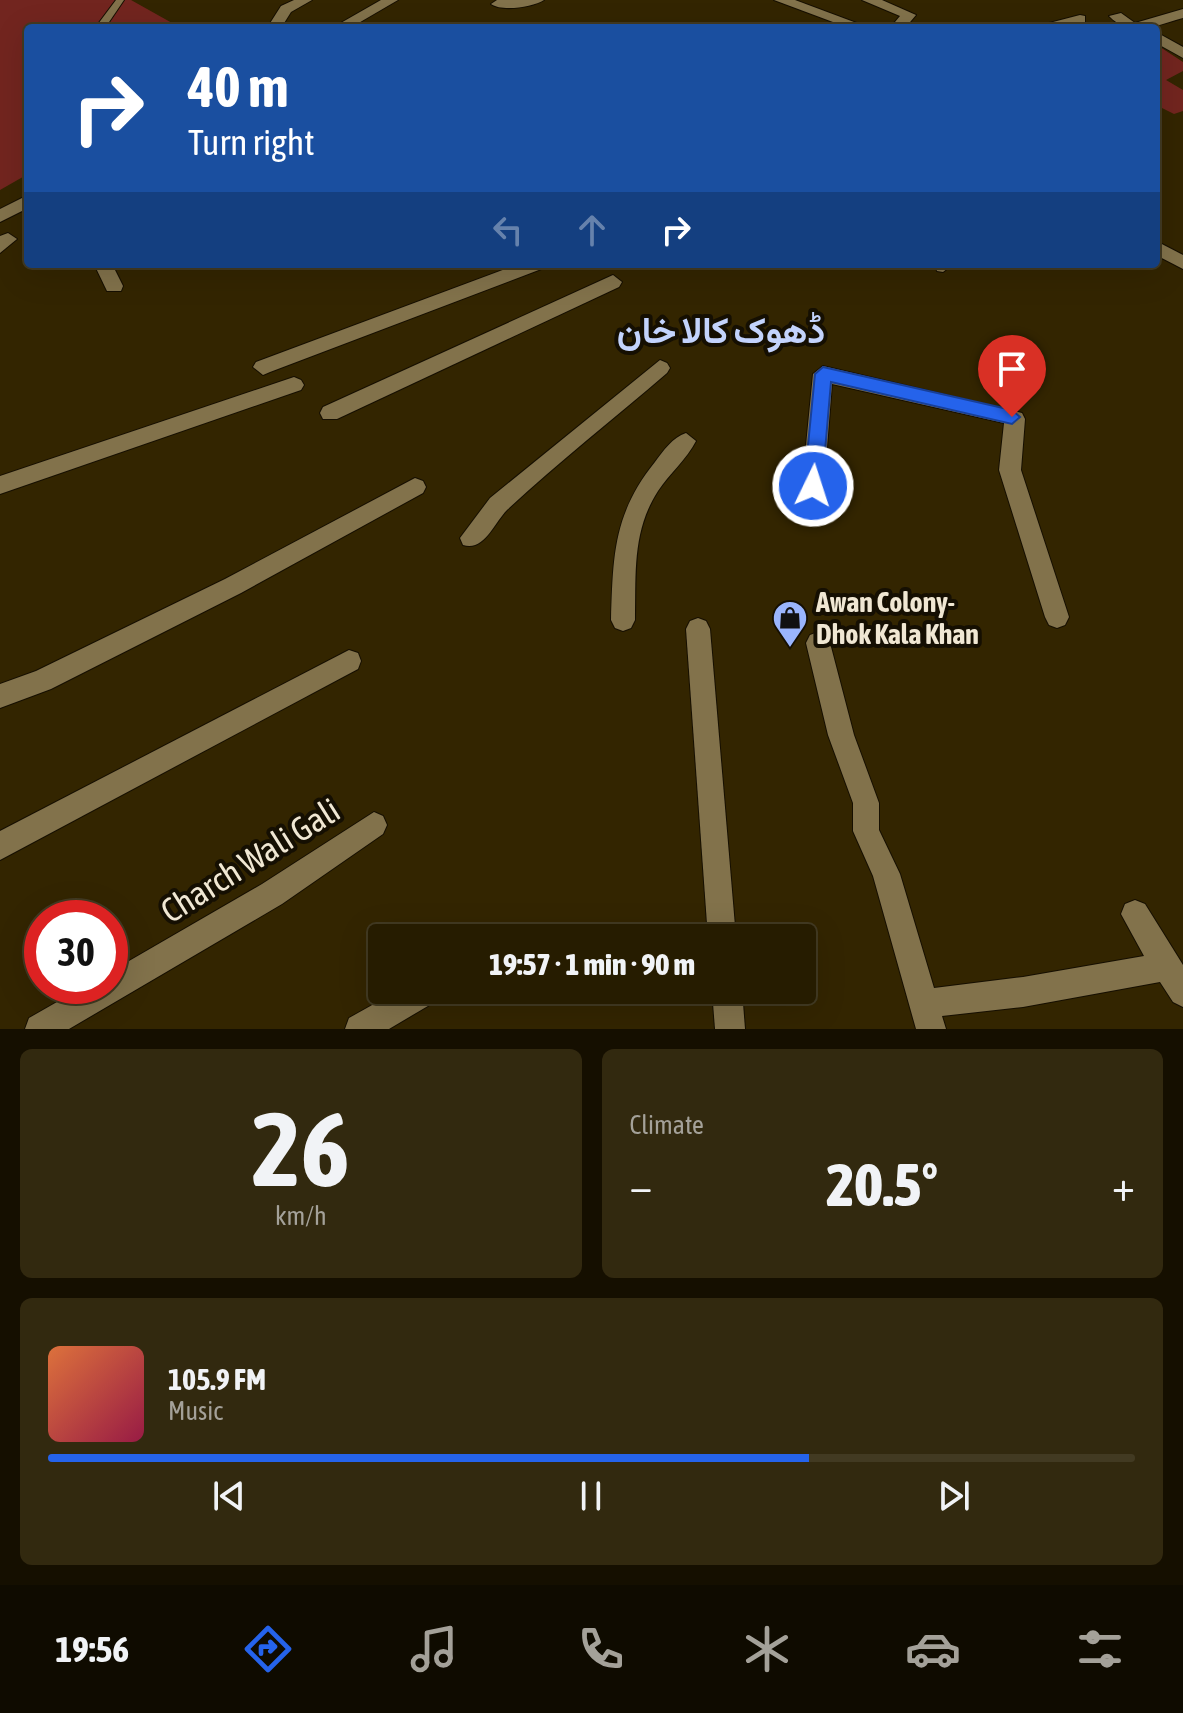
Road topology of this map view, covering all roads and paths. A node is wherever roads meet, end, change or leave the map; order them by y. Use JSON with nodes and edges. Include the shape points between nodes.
{"nodes":[{"id":1,"x":120,"y":0,"type":"edge"},
{"id":2,"x":305,"y":0,"type":"edge"},
{"id":3,"x":391,"y":0,"type":"edge"},
{"id":4,"x":537,"y":0,"type":"edge"},
{"id":5,"x":781,"y":0,"type":"edge"},
{"id":6,"x":869,"y":0,"type":"edge"},
{"id":7,"x":500,"y":8,"type":"edge"},
{"id":8,"x":1183,"y":13,"type":"edge"},
{"id":9,"x":1116,"y":16,"type":"dead end"},
{"id":10,"x":836,"y":18,"type":"edge"},
{"id":11,"x":1080,"y":19,"type":"dead end"},
{"id":12,"x":103,"y":24,"type":"edge"},
{"id":13,"x":277,"y":24,"type":"edge"},
{"id":14,"x":346,"y":24,"type":"edge"},
{"id":15,"x":901,"y":24,"type":"edge"},
{"id":16,"x":1056,"y":24,"type":"edge"},
{"id":17,"x":1127,"y":24,"type":"edge"},
{"id":18,"x":1151,"y":24,"type":"edge"},
{"id":19,"x":1160,"y":42,"type":"edge"},
{"id":20,"x":1183,"y":54,"type":"edge"},
{"id":21,"x":24,"y":203,"type":"edge"},
{"id":22,"x":0,"y":216,"type":"edge"},
{"id":23,"x":1160,"y":249,"type":"edge"},
{"id":24,"x":1183,"y":263,"type":"edge"},
{"id":25,"x":105,"y":268,"type":"edge"},
{"id":26,"x":527,"y":268,"type":"edge"},
{"id":27,"x":613,"y":282,"type":"dead end"},
{"id":28,"x":114,"y":286,"type":"dead end"},
{"id":29,"x":263,"y":367,"type":"dead end"},
{"id":30,"x":660,"y":368,"type":"dead end"},
{"id":31,"x":294,"y":385,"type":"dead end"},
{"id":32,"x":330,"y":413,"type":"dead end"},
{"id":33,"x":686,"y":441,"type":"dead end"},
{"id":34,"x":0,"y":485,"type":"edge"},
{"id":35,"x":813,"y":486,"type":"dead end"},
{"id":36,"x":415,"y":487,"type":"dead end"},
{"id":37,"x":471,"y":538,"type":"dead end"},
{"id":38,"x":1057,"y":617,"type":"dead end"},
{"id":39,"x":623,"y":620,"type":"dead end"},
{"id":40,"x":698,"y":629,"type":"dead end"},
{"id":41,"x":818,"y":643,"type":"dead end"},
{"id":42,"x":349,"y":661,"type":"dead end"},
{"id":43,"x":0,"y":696,"type":"edge"},
{"id":44,"x":374,"y":825,"type":"dead end"},
{"id":45,"x":0,"y":846,"type":"edge"},
{"id":46,"x":1135,"y":914,"type":"dead end"},
{"id":47,"x":721,"y":924,"type":"edge"},
{"id":48,"x":1167,"y":966,"type":"junction"},
{"id":49,"x":1183,"y":992,"type":"edge"},
{"id":50,"x":404,"y":1004,"type":"edge"},
{"id":51,"x":723,"y":1004,"type":"edge"},
{"id":52,"x":926,"y":1016,"type":"edge"},
{"id":53,"x":40,"y":1029,"type":"edge"},
{"id":54,"x":360,"y":1029,"type":"edge"},
{"id":55,"x":730,"y":1029,"type":"edge"}],
"edges":[{"from":1,"to":12,"type":"lane"},
{"from":2,"to":13,"type":"street","via":[[286,9]]},
{"from":3,"to":14,"type":"street"},
{"from":4,"to":7,"type":"street"},
{"from":5,"to":10,"type":"street"},
{"from":6,"to":15,"type":"street","via":[[909,15]]},
{"from":8,"to":18,"type":"street"},
{"from":9,"to":17,"type":"street"},
{"from":11,"to":16,"type":"street"},
{"from":19,"to":20,"type":"street"},
{"from":21,"to":22,"type":"street"},
{"from":23,"to":24,"type":"street"},
{"from":25,"to":28,"type":"street"},
{"from":26,"to":29,"type":"street"},
{"from":27,"to":32,"type":"street"},
{"from":30,"to":37,"type":"street","via":[[498,505]]},
{"from":31,"to":34,"type":"street"},
{"from":33,"to":39,"type":"street","via":[[638,507],[627,537]]},
{"from":35,"to":38,"type":"street","via":[[823,374],[1012,417],[1010,470]]},
{"from":36,"to":43,"type":"street","via":[[233,586],[42,681]]},
{"from":40,"to":47,"type":"street"},
{"from":41,"to":52,"type":"street","via":[[841,735],[866,803],[866,831],[886,874]]},
{"from":42,"to":45,"type":"street"},
{"from":44,"to":53,"type":"street","name":"Charch Wali Gali","via":[[272,894]]},
{"from":46,"to":48,"type":"street"},
{"from":48,"to":49,"type":"street"},
{"from":48,"to":52,"type":"street"},
{"from":50,"to":54,"type":"street"},
{"from":51,"to":55,"type":"street"}]}
